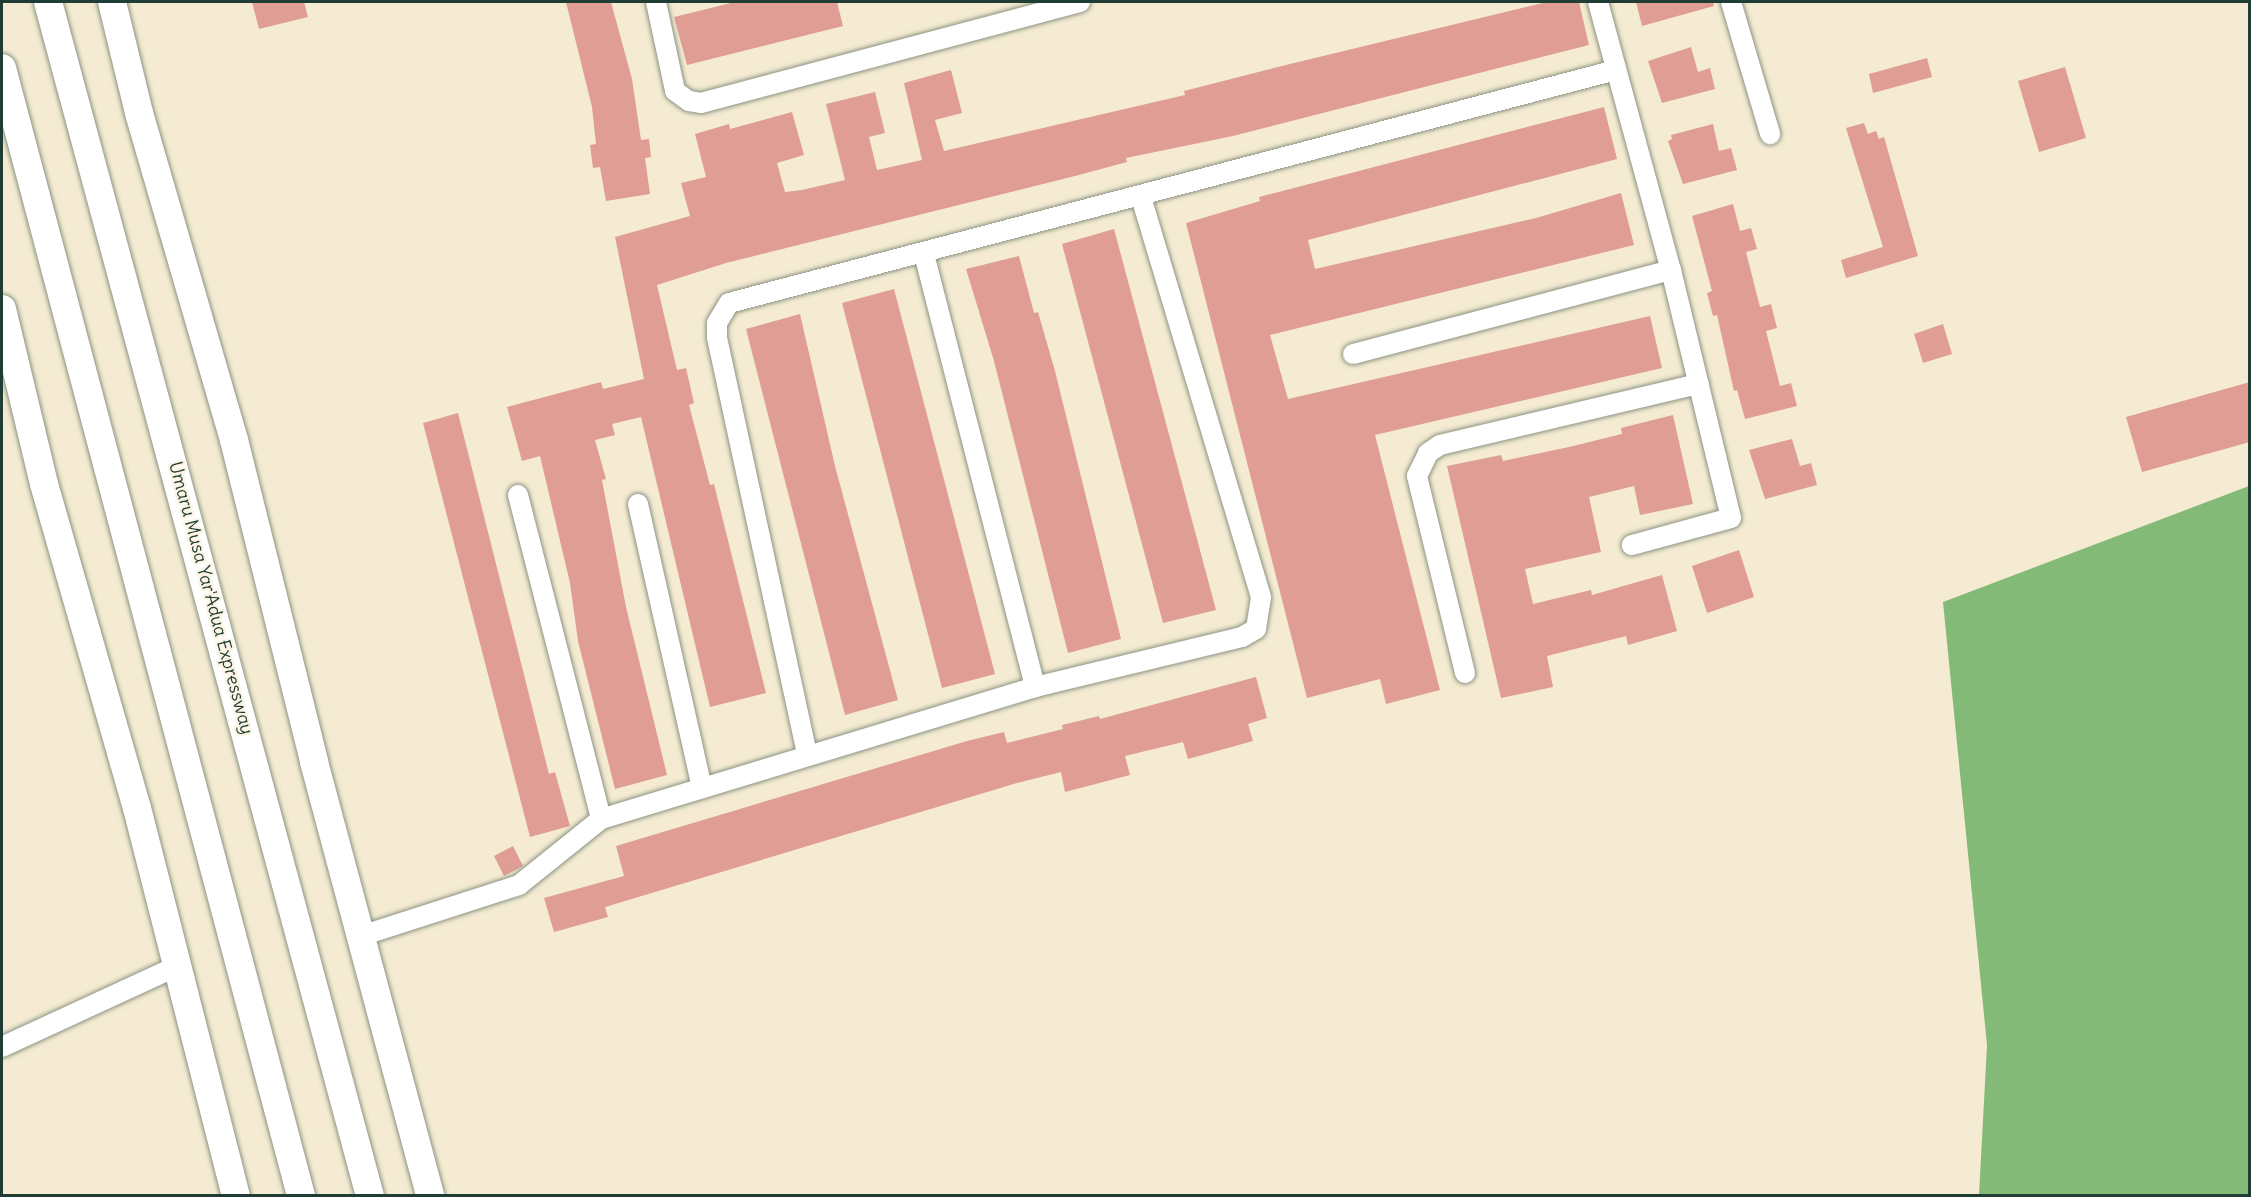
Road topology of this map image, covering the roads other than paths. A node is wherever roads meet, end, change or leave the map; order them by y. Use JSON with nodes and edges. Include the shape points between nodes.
{"nodes":[{"id":1,"x":48,"y":2,"type":"edge"},
{"id":2,"x":112,"y":2,"type":"edge"},
{"id":3,"x":657,"y":2,"type":"edge"},
{"id":4,"x":1598,"y":2,"type":"edge"},
{"id":5,"x":1731,"y":2,"type":"edge"},
{"id":6,"x":1069,"y":3,"type":"edge"},
{"id":7,"x":2,"y":68,"type":"edge"},
{"id":8,"x":1616,"y":70,"type":"junction"},
{"id":9,"x":1770,"y":134,"type":"dead end"},
{"id":10,"x":1141,"y":196,"type":"junction"},
{"id":11,"x":924,"y":254,"type":"junction"},
{"id":12,"x":1671,"y":270,"type":"junction"},
{"id":13,"x":2,"y":309,"type":"edge"},
{"id":14,"x":1353,"y":354,"type":"dead end"},
{"id":15,"x":1699,"y":384,"type":"junction"},
{"id":16,"x":518,"y":495,"type":"dead end"},
{"id":17,"x":638,"y":504,"type":"dead end"},
{"id":18,"x":1632,"y":545,"type":"dead end"},
{"id":19,"x":1465,"y":673,"type":"dead end"},
{"id":20,"x":1035,"y":687,"type":"junction"},
{"id":21,"x":807,"y":754,"type":"junction"},
{"id":22,"x":702,"y":787,"type":"junction"},
{"id":23,"x":601,"y":819,"type":"junction"},
{"id":24,"x":361,"y":936,"type":"junction"},
{"id":25,"x":177,"y":966,"type":"junction"},
{"id":26,"x":2,"y":1047,"type":"edge"},
{"id":27,"x":236,"y":1196,"type":"edge"},
{"id":28,"x":301,"y":1196,"type":"edge"},
{"id":29,"x":370,"y":1196,"type":"edge"},
{"id":30,"x":430,"y":1196,"type":"edge"}],
"edges":[{"from":1,"to":29,"type":"highway","name":"Umaru Musa Yar'Adua Expressway"},
{"from":2,"to":24,"type":"highway","via":[[139,112],[234,440]]},
{"from":3,"to":6,"type":"street","via":[[675,90],[689,101],[701,103]]},
{"from":4,"to":8,"type":"street"},
{"from":5,"to":9,"type":"street"},
{"from":7,"to":28,"type":"highway"},
{"from":8,"to":10,"type":"street"},
{"from":8,"to":12,"type":"street"},
{"from":10,"to":11,"type":"street"},
{"from":10,"to":20,"type":"street","via":[[1261,597],[1261,613],[1256,629],[1242,637]]},
{"from":11,"to":20,"type":"street"},
{"from":11,"to":21,"type":"street","via":[[729,303],[717,323],[717,338]]},
{"from":12,"to":14,"type":"street"},
{"from":12,"to":15,"type":"street"},
{"from":13,"to":25,"type":"highway","via":[[44,484],[137,808]]},
{"from":15,"to":18,"type":"street","via":[[1731,519]]},
{"from":15,"to":19,"type":"street","via":[[1440,445],[1421,462],[1417,477]]},
{"from":16,"to":23,"type":"street"},
{"from":17,"to":22,"type":"street"},
{"from":20,"to":21,"type":"street"},
{"from":21,"to":22,"type":"street"},
{"from":22,"to":23,"type":"street"},
{"from":23,"to":24,"type":"street","via":[[519,885]]},
{"from":24,"to":30,"type":"highway"},
{"from":25,"to":26,"type":"street"},
{"from":25,"to":27,"type":"highway"}]}
